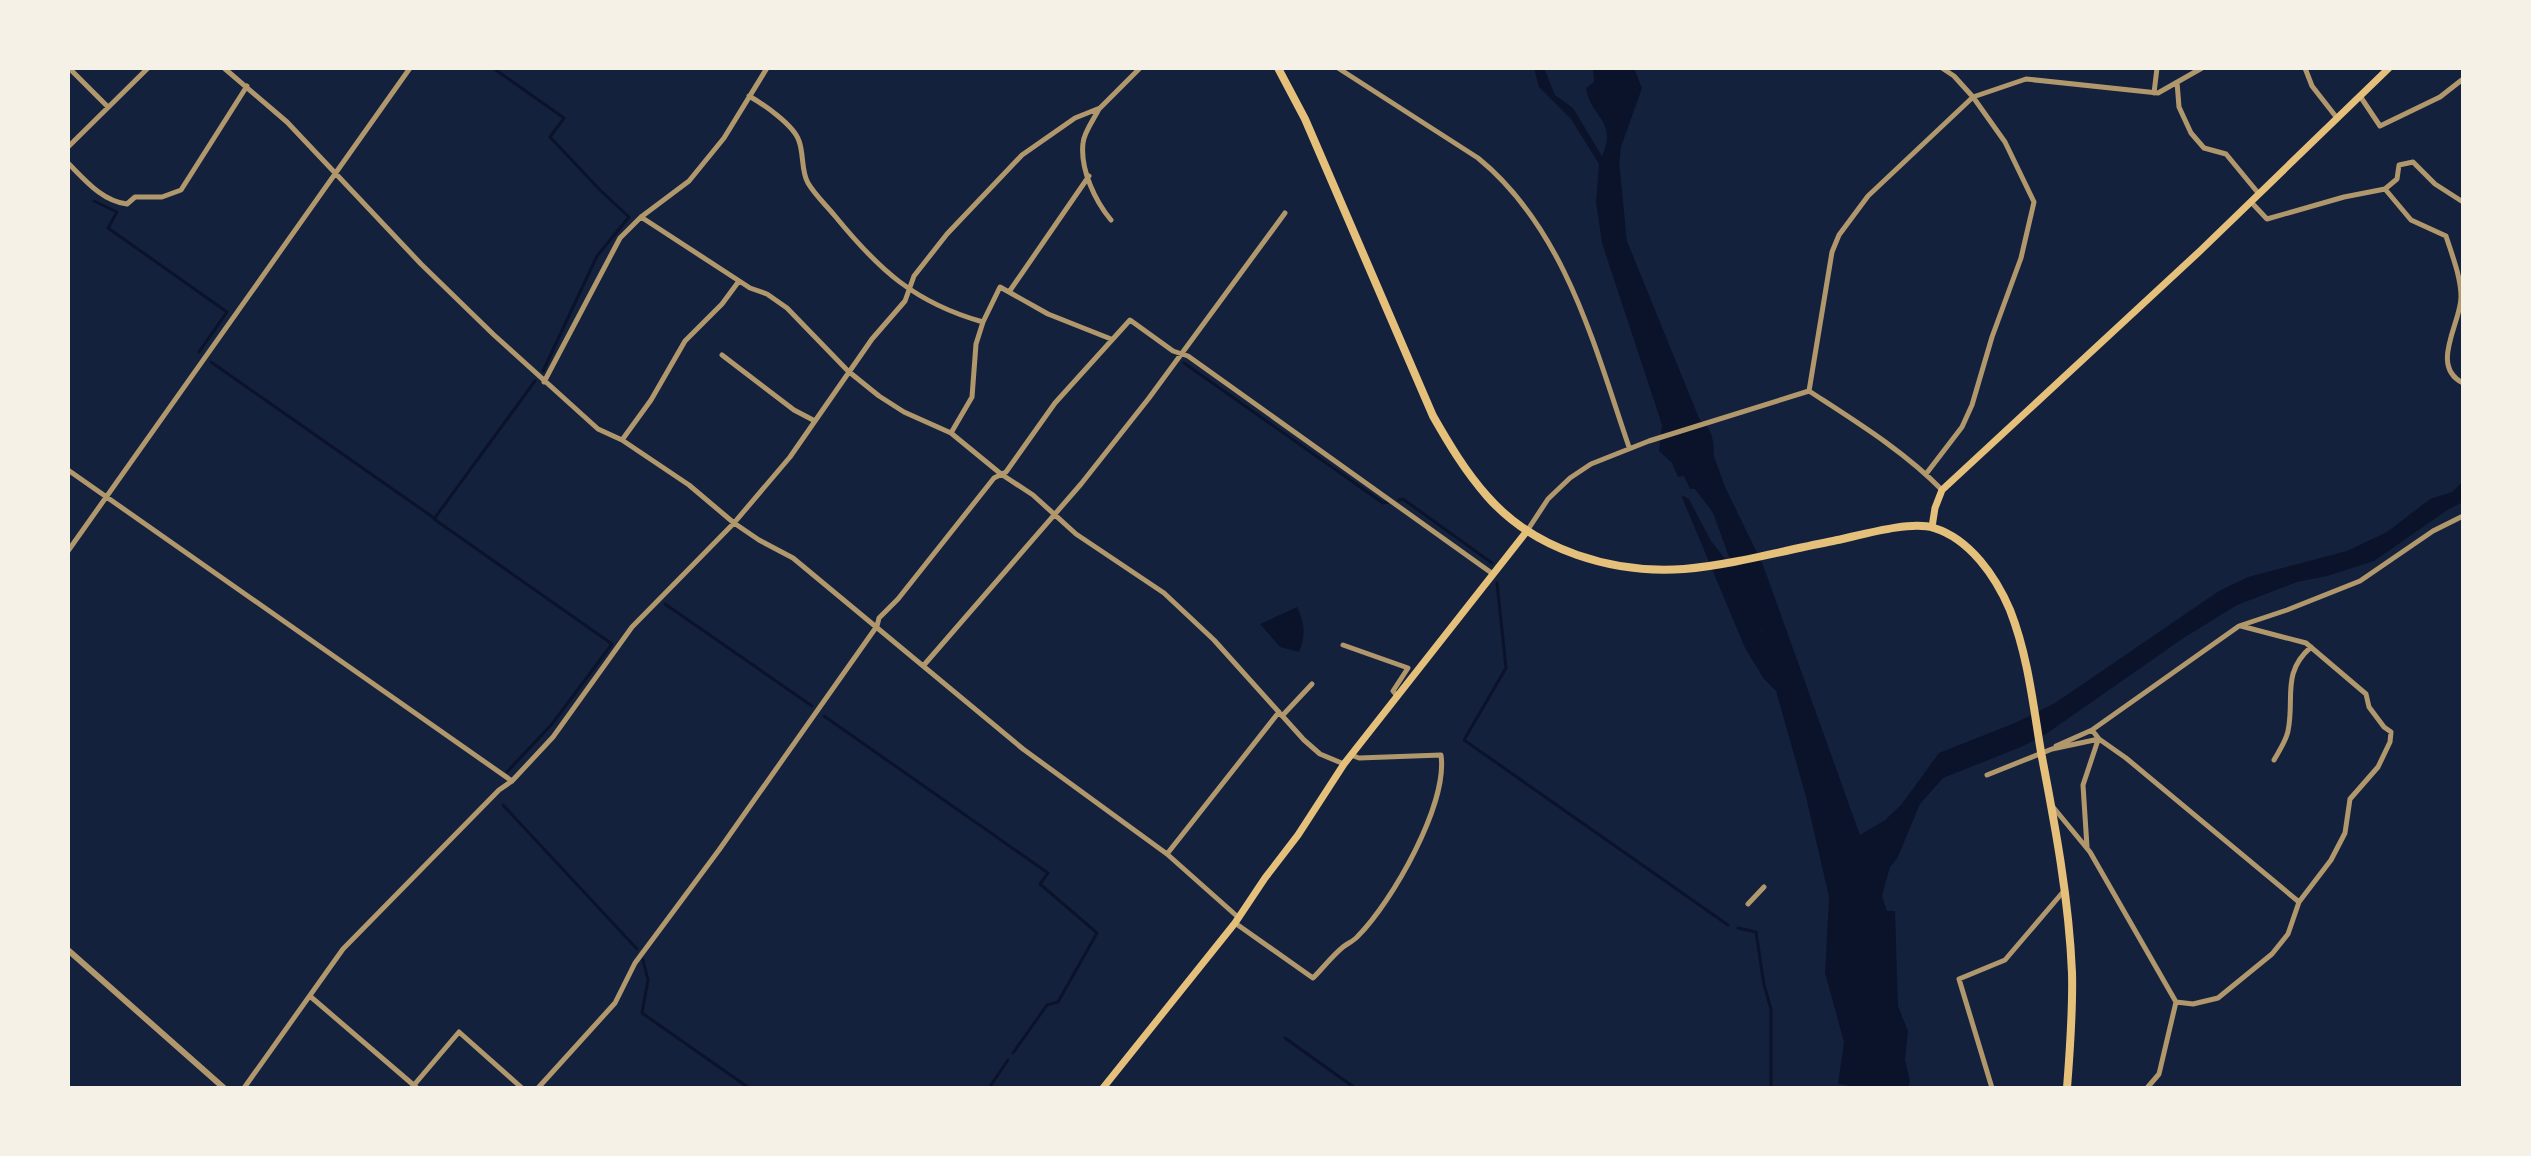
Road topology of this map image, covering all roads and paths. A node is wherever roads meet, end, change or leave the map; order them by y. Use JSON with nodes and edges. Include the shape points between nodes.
{"nodes":[{"id":1,"x":69,"y":68,"type":"edge"},
{"id":2,"x":148,"y":68,"type":"edge"},
{"id":3,"x":224,"y":68,"type":"edge"},
{"id":4,"x":410,"y":68,"type":"edge"},
{"id":5,"x":767,"y":68,"type":"edge"},
{"id":6,"x":1140,"y":68,"type":"edge"},
{"id":7,"x":1278,"y":68,"type":"edge"},
{"id":8,"x":1338,"y":68,"type":"edge"},
{"id":9,"x":1942,"y":68,"type":"edge"},
{"id":10,"x":2157,"y":68,"type":"edge"},
{"id":11,"x":2202,"y":68,"type":"edge"},
{"id":12,"x":2305,"y":68,"type":"edge"},
{"id":13,"x":2389,"y":68,"type":"edge"},
{"id":14,"x":2463,"y":79,"type":"edge"},
{"id":15,"x":2177,"y":82,"type":"junction"},
{"id":16,"x":247,"y":86,"type":"junction"},
{"id":17,"x":2154,"y":93,"type":"junction"},
{"id":18,"x":749,"y":96,"type":"junction"},
{"id":19,"x":2360,"y":96,"type":"junction"},
{"id":20,"x":1973,"y":97,"type":"junction"},
{"id":21,"x":108,"y":107,"type":"junction"},
{"id":22,"x":1100,"y":108,"type":"junction"},
{"id":23,"x":2337,"y":118,"type":"junction"},
{"id":24,"x":68,"y":147,"type":"edge"},
{"id":25,"x":68,"y":163,"type":"edge"},
{"id":26,"x":335,"y":173,"type":"junction"},
{"id":27,"x":1089,"y":176,"type":"junction"},
{"id":28,"x":2385,"y":189,"type":"junction"},
{"id":29,"x":2259,"y":194,"type":"junction"},
{"id":30,"x":2251,"y":202,"type":"junction"},
{"id":31,"x":2463,"y":202,"type":"edge"},
{"id":32,"x":1285,"y":213,"type":"dead end"},
{"id":33,"x":641,"y":217,"type":"junction"},
{"id":34,"x":1111,"y":220,"type":"dead end"},
{"id":35,"x":739,"y":281,"type":"junction"},
{"id":36,"x":910,"y":289,"type":"junction"},
{"id":37,"x":1009,"y":292,"type":"junction"},
{"id":38,"x":983,"y":322,"type":"junction"},
{"id":39,"x":1111,"y":339,"type":"junction"},
{"id":40,"x":1180,"y":354,"type":"junction"},
{"id":41,"x":722,"y":355,"type":"dead end"},
{"id":42,"x":848,"y":371,"type":"junction"},
{"id":43,"x":544,"y":382,"type":"junction"},
{"id":44,"x":2463,"y":383,"type":"edge"},
{"id":45,"x":1809,"y":391,"type":"junction"},
{"id":46,"x":815,"y":421,"type":"junction"},
{"id":47,"x":951,"y":433,"type":"junction"},
{"id":48,"x":622,"y":440,"type":"junction"},
{"id":49,"x":1629,"y":447,"type":"junction"},
{"id":50,"x":68,"y":470,"type":"edge"},
{"id":51,"x":1001,"y":474,"type":"junction"},
{"id":52,"x":1926,"y":474,"type":"junction"},
{"id":53,"x":1942,"y":490,"type":"junction"},
{"id":54,"x":106,"y":497,"type":"junction"},
{"id":55,"x":1054,"y":514,"type":"junction"},
{"id":56,"x":2463,"y":516,"type":"edge"},
{"id":57,"x":734,"y":523,"type":"junction"},
{"id":58,"x":1932,"y":527,"type":"junction"},
{"id":59,"x":1527,"y":531,"type":"junction"},
{"id":60,"x":68,"y":551,"type":"edge"},
{"id":61,"x":1494,"y":575,"type":"junction"},
{"id":62,"x":877,"y":626,"type":"junction"},
{"id":63,"x":2239,"y":626,"type":"junction"},
{"id":64,"x":1343,"y":645,"type":"dead end"},
{"id":65,"x":2311,"y":647,"type":"junction"},
{"id":66,"x":924,"y":665,"type":"junction"},
{"id":67,"x":1312,"y":684,"type":"dead end"},
{"id":68,"x":1397,"y":696,"type":"junction"},
{"id":69,"x":1280,"y":714,"type":"junction"},
{"id":70,"x":2092,"y":730,"type":"junction"},
{"id":71,"x":2099,"y":739,"type":"junction"},
{"id":72,"x":2041,"y":747,"type":"junction"},
{"id":73,"x":2052,"y":749,"type":"junction"},
{"id":74,"x":1351,"y":755,"type":"junction"},
{"id":75,"x":2274,"y":760,"type":"dead end"},
{"id":76,"x":1344,"y":764,"type":"junction"},
{"id":77,"x":1987,"y":775,"type":"dead end"},
{"id":78,"x":512,"y":781,"type":"junction"},
{"id":79,"x":2050,"y":803,"type":"junction"},
{"id":80,"x":2087,"y":848,"type":"junction"},
{"id":81,"x":1167,"y":854,"type":"junction"},
{"id":82,"x":1764,"y":887,"type":"dead end"},
{"id":83,"x":2064,"y":891,"type":"junction"},
{"id":84,"x":2299,"y":902,"type":"junction"},
{"id":85,"x":1748,"y":904,"type":"dead end"},
{"id":86,"x":1237,"y":920,"type":"junction"},
{"id":87,"x":68,"y":950,"type":"edge"},
{"id":88,"x":311,"y":997,"type":"junction"},
{"id":89,"x":2176,"y":1002,"type":"junction"},
{"id":90,"x":416,"y":1087,"type":"edge"},
{"id":91,"x":224,"y":1088,"type":"edge"},
{"id":92,"x":244,"y":1088,"type":"edge"},
{"id":93,"x":522,"y":1088,"type":"edge"},
{"id":94,"x":538,"y":1088,"type":"edge"},
{"id":95,"x":1103,"y":1088,"type":"edge"},
{"id":96,"x":1992,"y":1088,"type":"edge"},
{"id":97,"x":2067,"y":1088,"type":"edge"},
{"id":98,"x":2147,"y":1088,"type":"edge"}],
"edges":[{"from":1,"to":21,"type":"street"},
{"from":2,"to":21,"type":"street"},
{"from":3,"to":16,"type":"street"},
{"from":4,"to":26,"type":"street"},
{"from":5,"to":18,"type":"street"},
{"from":6,"to":22,"type":"street"},
{"from":7,"to":59,"type":"highway","via":[[1433,416],[1489,498]]},
{"from":8,"to":49,"type":"street","via":[[1478,158],[1537,224],[1582,311]]},
{"from":9,"to":20,"type":"street"},
{"from":10,"to":17,"type":"street"},
{"from":11,"to":15,"type":"street"},
{"from":12,"to":23,"type":"street"},
{"from":13,"to":19,"type":"main road"},
{"from":14,"to":19,"type":"street","via":[[2440,97],[2380,126]]},
{"from":15,"to":17,"type":"street"},
{"from":15,"to":29,"type":"street","via":[[2179,107],[2191,133],[2204,148],[2226,154]]},
{"from":16,"to":25,"type":"street","via":[[181,190],[121,203],[92,188]]},
{"from":16,"to":26,"type":"street"},
{"from":17,"to":20,"type":"street","via":[[2026,79]]},
{"from":18,"to":33,"type":"street","via":[[689,181]]},
{"from":18,"to":36,"type":"street","via":[[796,133],[812,189],[874,261]]},
{"from":19,"to":23,"type":"main road"},
{"from":20,"to":45,"type":"street","via":[[1868,196],[1839,235]]},
{"from":20,"to":52,"type":"street","via":[[2005,142],[2034,202],[1972,405]]},
{"from":21,"to":24,"type":"street"},
{"from":22,"to":27,"type":"street","via":[[1083,140]]},
{"from":22,"to":36,"type":"street","via":[[1075,118],[1022,155],[947,234]]},
{"from":23,"to":29,"type":"main road"},
{"from":26,"to":43,"type":"street"},
{"from":26,"to":54,"type":"street"},
{"from":27,"to":34,"type":"street"},
{"from":27,"to":37,"type":"street"},
{"from":28,"to":30,"type":"street","via":[[2267,219]]},
{"from":28,"to":31,"type":"street","via":[[2397,179],[2399,165],[2413,162]]},
{"from":28,"to":44,"type":"street","via":[[2411,220],[2446,236],[2461,295],[2450,335],[2449,367]]},
{"from":29,"to":30,"type":"main road"},
{"from":30,"to":53,"type":"main road"},
{"from":32,"to":40,"type":"street"},
{"from":33,"to":35,"type":"street"},
{"from":33,"to":43,"type":"street","via":[[620,238]]},
{"from":35,"to":42,"type":"street","via":[[787,308]]},
{"from":35,"to":48,"type":"street","via":[[685,341]]},
{"from":36,"to":38,"type":"street","via":[[949,312]]},
{"from":36,"to":42,"type":"street"},
{"from":37,"to":38,"type":"street","via":[[1000,287]]},
{"from":37,"to":39,"type":"street"},
{"from":38,"to":47,"type":"street","via":[[972,397]]},
{"from":39,"to":40,"type":"street","via":[[1130,320]]},
{"from":39,"to":51,"type":"street"},
{"from":40,"to":55,"type":"street"},
{"from":40,"to":61,"type":"street"},
{"from":41,"to":46,"type":"street"},
{"from":42,"to":46,"type":"street"},
{"from":42,"to":47,"type":"street","via":[[904,412]]},
{"from":43,"to":48,"type":"street","via":[[598,429]]},
{"from":45,"to":49,"type":"street"},
{"from":45,"to":52,"type":"street"},
{"from":46,"to":57,"type":"street"},
{"from":47,"to":51,"type":"street"},
{"from":48,"to":57,"type":"street"},
{"from":49,"to":59,"type":"street","via":[[1570,478]]},
{"from":50,"to":54,"type":"street"},
{"from":51,"to":55,"type":"street"},
{"from":51,"to":62,"type":"street"},
{"from":52,"to":53,"type":"street"},
{"from":53,"to":58,"type":"main road"},
{"from":54,"to":60,"type":"street"},
{"from":54,"to":78,"type":"street"},
{"from":55,"to":66,"type":"street"},
{"from":55,"to":69,"type":"street","via":[[1164,593]]},
{"from":56,"to":63,"type":"street","via":[[2360,581]]},
{"from":57,"to":62,"type":"street","via":[[793,558]]},
{"from":57,"to":78,"type":"street","via":[[632,627],[553,737]]},
{"from":58,"to":59,"type":"highway","via":[[1686,569],[1618,568]]},
{"from":58,"to":72,"type":"highway","via":[[1964,543],[2009,609],[2026,664]]},
{"from":59,"to":61,"type":"main road"},
{"from":61,"to":68,"type":"main road"},
{"from":62,"to":66,"type":"street"},
{"from":62,"to":94,"type":"street","via":[[635,963],[615,1003]]},
{"from":63,"to":65,"type":"street"},
{"from":63,"to":70,"type":"street"},
{"from":64,"to":68,"type":"street","via":[[1408,668],[1393,691]]},
{"from":65,"to":75,"type":"street","via":[[2298,658],[2293,673],[2288,734]]},
{"from":65,"to":84,"type":"street","via":[[2366,694],[2369,707],[2391,732],[2378,767],[2350,799],[2345,833],[2331,860]]},
{"from":66,"to":81,"type":"street","via":[[1023,749]]},
{"from":67,"to":69,"type":"street"},
{"from":68,"to":74,"type":"main road"},
{"from":69,"to":76,"type":"street","via":[[1320,754]]},
{"from":69,"to":81,"type":"street"},
{"from":70,"to":71,"type":"street"},
{"from":70,"to":73,"type":"street"},
{"from":71,"to":73,"type":"street"},
{"from":71,"to":80,"type":"street","via":[[2083,785]]},
{"from":71,"to":84,"type":"street"},
{"from":72,"to":73,"type":"street"},
{"from":72,"to":77,"type":"street"},
{"from":72,"to":79,"type":"highway"},
{"from":74,"to":76,"type":"main road"},
{"from":74,"to":86,"type":"street","via":[[1441,755],[1437,796],[1413,859],[1387,897],[1357,938],[1313,978]]},
{"from":76,"to":86,"type":"main road"},
{"from":78,"to":88,"type":"street","via":[[343,949]]},
{"from":79,"to":80,"type":"street"},
{"from":79,"to":83,"type":"highway"},
{"from":80,"to":89,"type":"street"},
{"from":81,"to":86,"type":"street"},
{"from":82,"to":85,"type":"street"},
{"from":83,"to":96,"type":"street","via":[[2005,960],[1959,979]]},
{"from":83,"to":97,"type":"highway","via":[[2072,977]]},
{"from":84,"to":89,"type":"street","via":[[2288,934],[2244,978],[2218,998]]},
{"from":86,"to":95,"type":"main road"},
{"from":87,"to":91,"type":"street"},
{"from":88,"to":90,"type":"street"},
{"from":88,"to":92,"type":"street"},
{"from":89,"to":98,"type":"street","via":[[2159,1074]]},
{"from":90,"to":93,"type":"street","via":[[459,1032]]}]}
